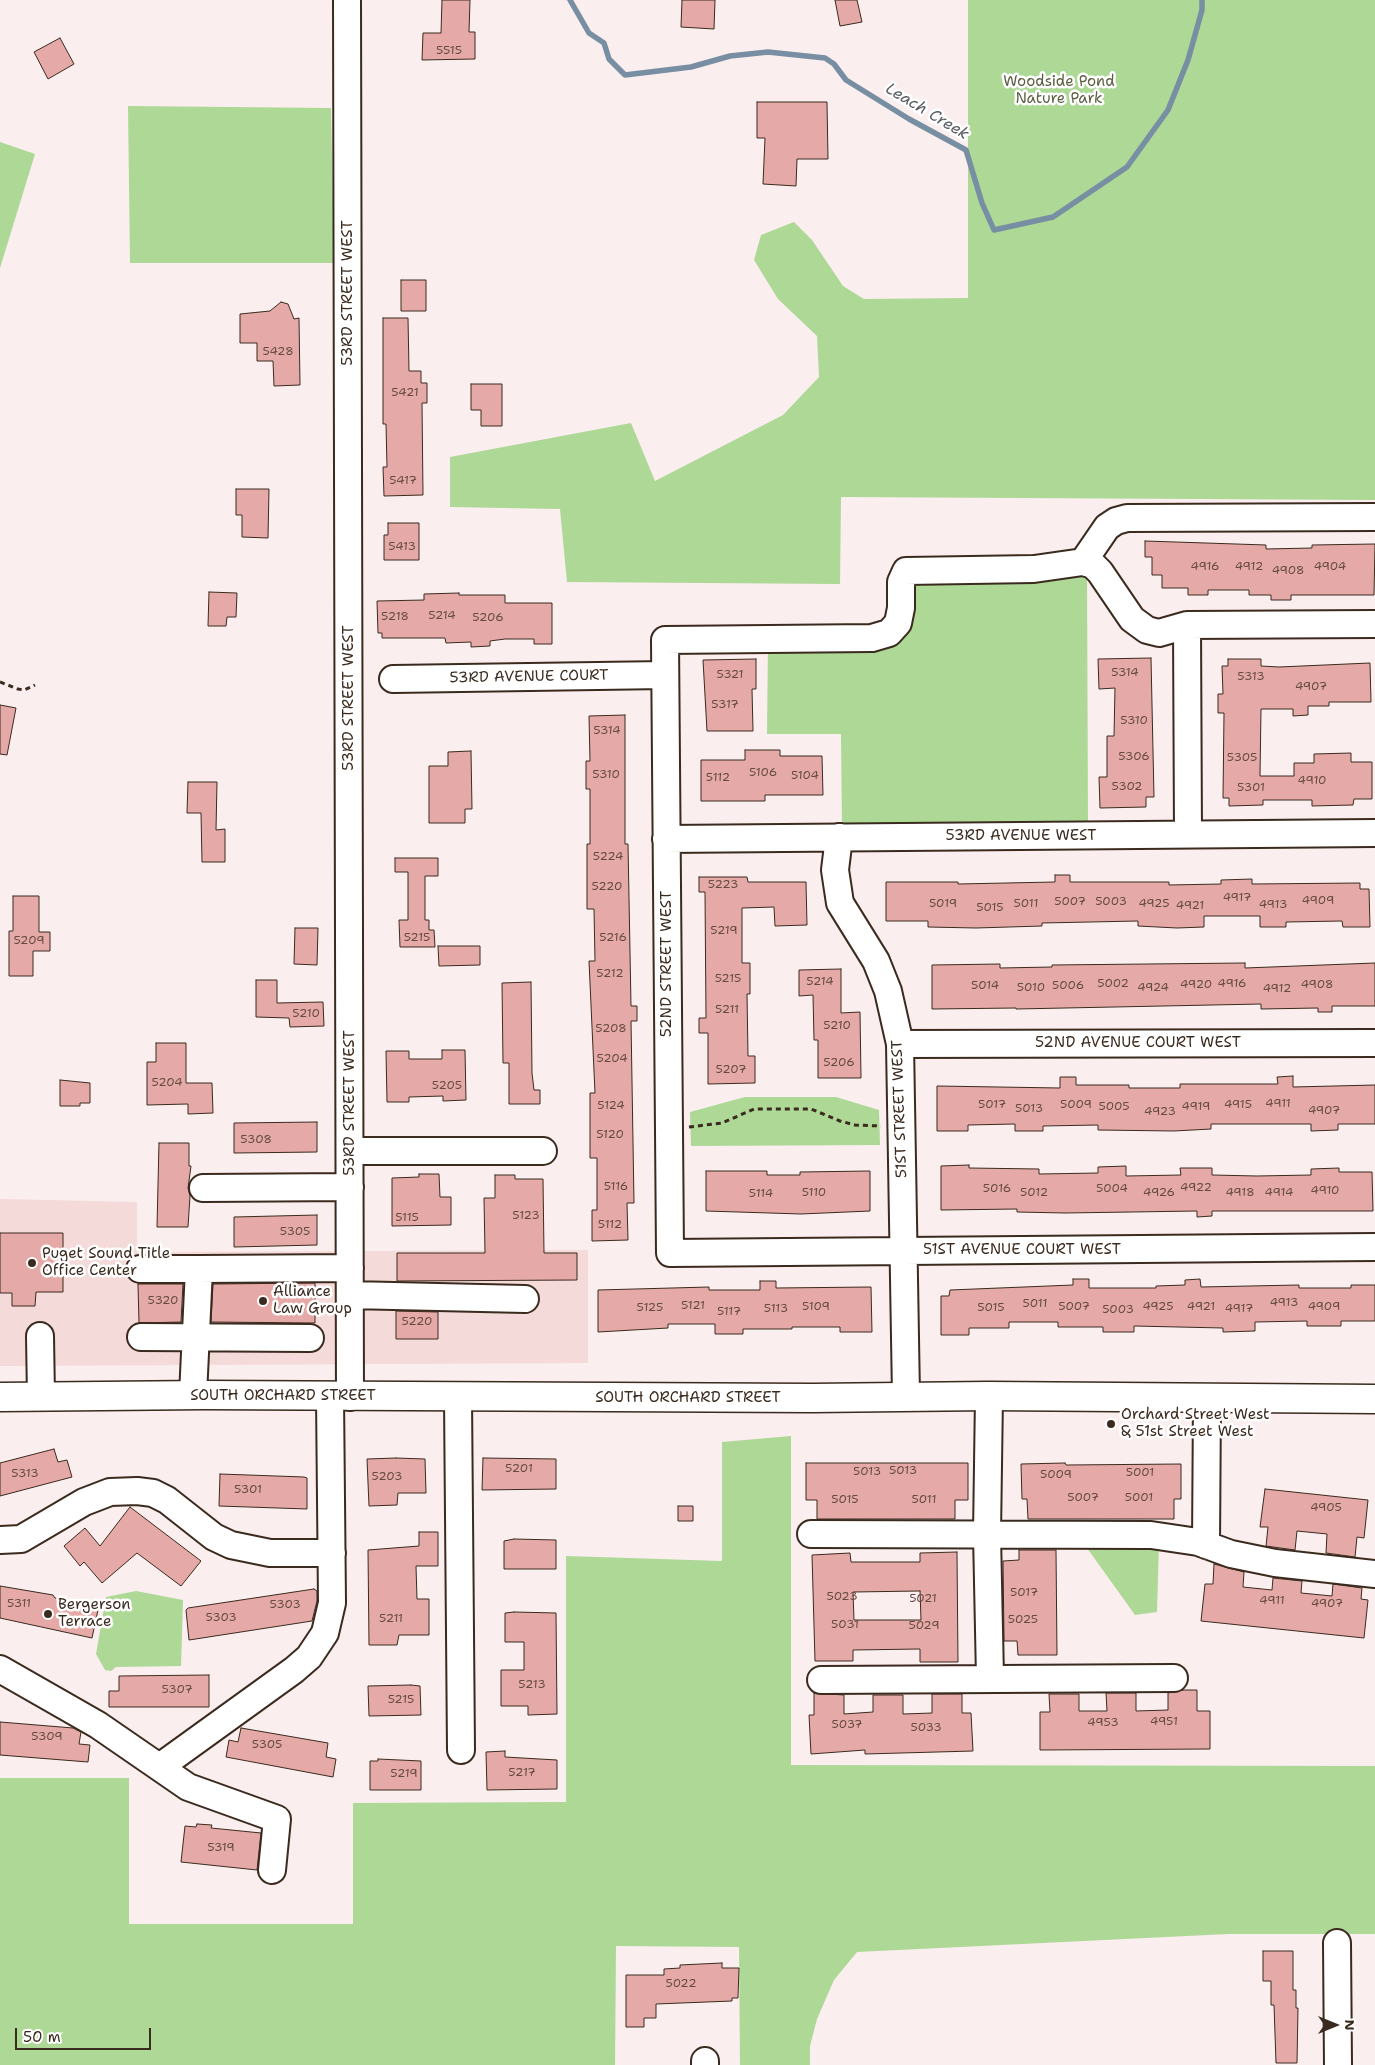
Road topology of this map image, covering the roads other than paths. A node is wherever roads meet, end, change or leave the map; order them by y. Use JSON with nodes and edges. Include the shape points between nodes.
{"nodes":[{"id":1,"x":347,"y":0,"type":"edge"},
{"id":2,"x":1375,"y":517,"type":"edge"},
{"id":3,"x":1083,"y":562,"type":"junction"},
{"id":4,"x":1375,"y":624,"type":"edge"},
{"id":5,"x":1186,"y":625,"type":"junction"},
{"id":6,"x":665,"y":675,"type":"junction"},
{"id":7,"x":392,"y":679,"type":"dead end"},
{"id":8,"x":1375,"y":833,"type":"edge"},
{"id":9,"x":1188,"y":834,"type":"junction"},
{"id":10,"x":839,"y":837,"type":"junction"},
{"id":11,"x":666,"y":839,"type":"junction"},
{"id":12,"x":1375,"y":1043,"type":"edge"},
{"id":13,"x":900,"y":1044,"type":"junction"},
{"id":14,"x":350,"y":1151,"type":"junction"},
{"id":15,"x":543,"y":1151,"type":"dead end"},
{"id":16,"x":350,"y":1187,"type":"junction"},
{"id":17,"x":203,"y":1188,"type":"dead end"},
{"id":18,"x":1375,"y":1247,"type":"edge"},
{"id":19,"x":904,"y":1251,"type":"junction"},
{"id":20,"x":670,"y":1253,"type":"joint"},
{"id":21,"x":350,"y":1268,"type":"junction"},
{"id":22,"x":140,"y":1269,"type":"dead end"},
{"id":23,"x":199,"y":1269,"type":"junction"},
{"id":24,"x":350,"y":1295,"type":"junction"},
{"id":25,"x":525,"y":1299,"type":"dead end"},
{"id":26,"x":40,"y":1336,"type":"dead end"},
{"id":27,"x":141,"y":1337,"type":"dead end"},
{"id":28,"x":195,"y":1337,"type":"junction"},
{"id":29,"x":310,"y":1338,"type":"dead end"},
{"id":30,"x":193,"y":1395,"type":"junction"},
{"id":31,"x":340,"y":1396,"type":"junction"},
{"id":32,"x":906,"y":1396,"type":"junction"},
{"id":33,"x":989,"y":1396,"type":"junction"},
{"id":34,"x":0,"y":1397,"type":"edge"},
{"id":35,"x":41,"y":1397,"type":"junction"},
{"id":36,"x":458,"y":1398,"type":"junction"},
{"id":37,"x":1207,"y":1399,"type":"junction"},
{"id":38,"x":1375,"y":1399,"type":"edge"},
{"id":39,"x":811,"y":1534,"type":"dead end"},
{"id":40,"x":987,"y":1534,"type":"junction"},
{"id":41,"x":0,"y":1540,"type":"edge"},
{"id":42,"x":1206,"y":1545,"type":"junction"},
{"id":43,"x":332,"y":1553,"type":"junction"},
{"id":44,"x":1375,"y":1574,"type":"edge"},
{"id":45,"x":0,"y":1669,"type":"edge"},
{"id":46,"x":990,"y":1678,"type":"junction"},
{"id":47,"x":1174,"y":1678,"type":"dead end"},
{"id":48,"x":821,"y":1680,"type":"dead end"},
{"id":49,"x":461,"y":1750,"type":"dead end"},
{"id":50,"x":161,"y":1766,"type":"junction"},
{"id":51,"x":272,"y":1870,"type":"dead end"},
{"id":52,"x":1337,"y":1943,"type":"dead end"},
{"id":53,"x":1338,"y":2065,"type":"edge"}],
"edges":[{"from":1,"to":14,"type":"street","name":"53RD STREET WEST"},
{"from":2,"to":3,"type":"street","via":[[1127,518],[1107,527]]},
{"from":3,"to":5,"type":"street","via":[[1100,572],[1132,620],[1147,630],[1159,633]]},
{"from":3,"to":6,"type":"street","name":"52ND STREET WEST","via":[[1034,569],[911,569],[903,575],[900,617],[889,633],[872,638],[665,640]]},
{"from":4,"to":5,"type":"street"},
{"from":5,"to":9,"type":"street"},
{"from":6,"to":7,"type":"street","name":"53RD AVENUE COURT"},
{"from":6,"to":11,"type":"street","name":"52ND STREET WEST"},
{"from":8,"to":9,"type":"street","name":"53RD AVENUE WEST"},
{"from":9,"to":10,"type":"street","name":"53RD AVENUE WEST"},
{"from":10,"to":11,"type":"street","name":"53RD AVENUE WEST"},
{"from":10,"to":13,"type":"street","name":"51ST STREET WEST","via":[[835,870],[840,903],[876,961],[888,991]]},
{"from":11,"to":20,"type":"street","name":"52ND STREET WEST"},
{"from":12,"to":13,"type":"street","name":"52ND AVENUE COURT WEST"},
{"from":13,"to":19,"type":"street","name":"51ST STREET WEST"},
{"from":14,"to":15,"type":"street"},
{"from":14,"to":16,"type":"street","name":"53RD STREET WEST"},
{"from":16,"to":17,"type":"street"},
{"from":16,"to":21,"type":"street","name":"53RD STREET WEST"},
{"from":18,"to":19,"type":"street","name":"51ST AVENUE COURT WEST"},
{"from":19,"to":20,"type":"street","name":"51ST AVENUE COURT WEST"},
{"from":19,"to":32,"type":"street","name":"51ST STREET WEST"},
{"from":21,"to":23,"type":"street"},
{"from":21,"to":24,"type":"street","name":"53RD STREET WEST"},
{"from":22,"to":23,"type":"street"},
{"from":23,"to":28,"type":"street"},
{"from":24,"to":25,"type":"street"},
{"from":24,"to":31,"type":"street","name":"53RD STREET WEST"},
{"from":26,"to":35,"type":"street"},
{"from":27,"to":28,"type":"street"},
{"from":28,"to":29,"type":"street"},
{"from":28,"to":30,"type":"street"},
{"from":30,"to":31,"type":"main road","name":"SOUTH ORCHARD STREET"},
{"from":30,"to":35,"type":"main road","name":"SOUTH ORCHARD STREET"},
{"from":31,"to":36,"type":"main road","name":"SOUTH ORCHARD STREET"},
{"from":31,"to":43,"type":"street","name":"53RD STREET WEST"},
{"from":32,"to":33,"type":"main road","name":"SOUTH ORCHARD STREET"},
{"from":32,"to":36,"type":"main road","name":"SOUTH ORCHARD STREET"},
{"from":33,"to":37,"type":"main road","name":"SOUTH ORCHARD STREET"},
{"from":33,"to":40,"type":"street"},
{"from":34,"to":35,"type":"main road","name":"SOUTH ORCHARD STREET"},
{"from":36,"to":49,"type":"street"},
{"from":37,"to":38,"type":"main road","name":"SOUTH ORCHARD STREET"},
{"from":37,"to":42,"type":"street"},
{"from":39,"to":40,"type":"street"},
{"from":40,"to":42,"type":"street","via":[[1151,1535]]},
{"from":40,"to":46,"type":"street"},
{"from":41,"to":43,"type":"street","via":[[21,1539],[84,1502],[110,1492],[137,1491],[153,1493],[167,1500],[214,1537],[231,1546],[270,1554]]},
{"from":42,"to":44,"type":"street","via":[[1275,1563]]},
{"from":43,"to":50,"type":"street","name":"53RD STREET WEST","via":[[330,1618],[319,1645],[294,1670]]},
{"from":45,"to":50,"type":"street","via":[[68,1706]]},
{"from":46,"to":47,"type":"street"},
{"from":46,"to":48,"type":"street"},
{"from":50,"to":51,"type":"street","via":[[188,1787],[277,1820]]},
{"from":52,"to":53,"type":"street"}]}
